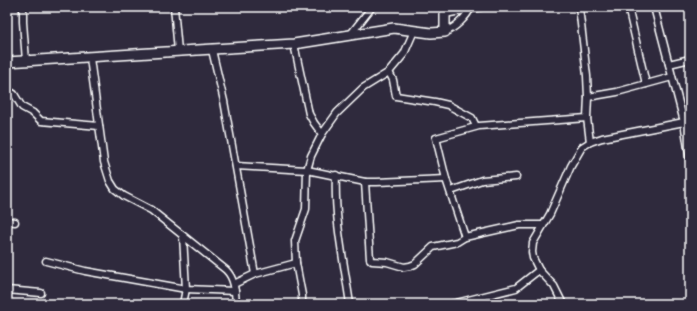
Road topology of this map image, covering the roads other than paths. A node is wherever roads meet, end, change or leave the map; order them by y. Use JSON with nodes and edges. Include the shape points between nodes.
{"nodes":[{"id":1,"x":23,"y":7,"type":"edge"},
{"id":2,"x":174,"y":7,"type":"edge"},
{"id":3,"x":372,"y":7,"type":"edge"},
{"id":4,"x":480,"y":7,"type":"edge"},
{"id":5,"x":579,"y":7,"type":"edge"},
{"id":6,"x":628,"y":7,"type":"edge"},
{"id":7,"x":654,"y":7,"type":"edge"},
{"id":8,"x":471,"y":8,"type":"edge"},
{"id":9,"x":445,"y":10,"type":"edge"},
{"id":10,"x":414,"y":30,"type":"junction"},
{"id":11,"x":444,"y":32,"type":"junction"},
{"id":12,"x":350,"y":35,"type":"junction"},
{"id":13,"x":294,"y":44,"type":"junction"},
{"id":14,"x":212,"y":50,"type":"junction"},
{"id":15,"x":178,"y":51,"type":"junction"},
{"id":16,"x":90,"y":58,"type":"junction"},
{"id":17,"x":690,"y":59,"type":"edge"},
{"id":18,"x":26,"y":61,"type":"junction"},
{"id":19,"x":7,"y":62,"type":"edge"},
{"id":20,"x":669,"y":64,"type":"junction"},
{"id":21,"x":389,"y":72,"type":"junction"},
{"id":22,"x":672,"y":77,"type":"junction"},
{"id":23,"x":646,"y":84,"type":"junction"},
{"id":24,"x":7,"y":90,"type":"edge"},
{"id":25,"x":588,"y":97,"type":"junction"},
{"id":26,"x":587,"y":118,"type":"junction"},
{"id":27,"x":684,"y":122,"type":"junction"},
{"id":28,"x":99,"y":126,"type":"junction"},
{"id":29,"x":476,"y":126,"type":"junction"},
{"id":30,"x":322,"y":134,"type":"junction"},
{"id":31,"x":590,"y":142,"type":"junction"},
{"id":32,"x":690,"y":161,"type":"edge"},
{"id":33,"x":236,"y":166,"type":"junction"},
{"id":34,"x":306,"y":170,"type":"junction"},
{"id":35,"x":336,"y":175,"type":"junction"},
{"id":36,"x":516,"y":177,"type":"dead end"},
{"id":37,"x":446,"y":179,"type":"junction"},
{"id":38,"x":365,"y":182,"type":"junction"},
{"id":39,"x":451,"y":192,"type":"junction"},
{"id":40,"x":7,"y":221,"type":"edge"},
{"id":41,"x":15,"y":222,"type":"dead end"},
{"id":42,"x":543,"y":225,"type":"junction"},
{"id":43,"x":183,"y":236,"type":"junction"},
{"id":44,"x":465,"y":237,"type":"junction"},
{"id":45,"x":46,"y":261,"type":"dead end"},
{"id":46,"x":296,"y":263,"type":"junction"},
{"id":47,"x":539,"y":270,"type":"junction"},
{"id":48,"x":256,"y":274,"type":"junction"},
{"id":49,"x":234,"y":284,"type":"junction"},
{"id":50,"x":186,"y":289,"type":"junction"},
{"id":51,"x":7,"y":290,"type":"edge"},
{"id":52,"x":235,"y":291,"type":"junction"},
{"id":53,"x":41,"y":293,"type":"dead end"},
{"id":54,"x":183,"y":304,"type":"edge"},
{"id":55,"x":236,"y":304,"type":"edge"},
{"id":56,"x":302,"y":304,"type":"edge"},
{"id":57,"x":350,"y":304,"type":"edge"},
{"id":58,"x":452,"y":304,"type":"edge"},
{"id":59,"x":563,"y":304,"type":"edge"}],
"edges":[{"from":1,"to":18,"type":"street"},
{"from":2,"to":15,"type":"street"},
{"from":3,"to":12,"type":"street"},
{"from":4,"to":8,"type":"street"},
{"from":5,"to":25,"type":"street"},
{"from":6,"to":23,"type":"street"},
{"from":7,"to":20,"type":"street"},
{"from":8,"to":9,"type":"street"},
{"from":8,"to":11,"type":"street","via":[[450,30]]},
{"from":9,"to":11,"type":"street"},
{"from":10,"to":11,"type":"street","via":[[431,34]]},
{"from":10,"to":12,"type":"street","via":[[394,28]]},
{"from":10,"to":21,"type":"street","via":[[407,50]]},
{"from":12,"to":13,"type":"street"},
{"from":13,"to":14,"type":"street"},
{"from":13,"to":30,"type":"street","via":[[309,114]]},
{"from":14,"to":15,"type":"street"},
{"from":14,"to":33,"type":"street"},
{"from":15,"to":16,"type":"street"},
{"from":16,"to":18,"type":"street"},
{"from":16,"to":28,"type":"street"},
{"from":17,"to":20,"type":"street"},
{"from":18,"to":19,"type":"street"},
{"from":20,"to":22,"type":"street"},
{"from":21,"to":29,"type":"street","via":[[396,96],[448,106],[472,118]]},
{"from":21,"to":30,"type":"street","via":[[363,88],[337,113]]},
{"from":22,"to":23,"type":"street"},
{"from":22,"to":27,"type":"street"},
{"from":23,"to":25,"type":"street"},
{"from":24,"to":28,"type":"street","via":[[14,94],[22,107],[33,112],[41,121]]},
{"from":25,"to":26,"type":"street"},
{"from":26,"to":29,"type":"street"},
{"from":26,"to":31,"type":"street"},
{"from":27,"to":31,"type":"street"},
{"from":27,"to":32,"type":"street"},
{"from":28,"to":43,"type":"street","via":[[104,162],[115,189],[151,210]]},
{"from":29,"to":37,"type":"street","via":[[436,138]]},
{"from":30,"to":34,"type":"street"},
{"from":31,"to":42,"type":"street","via":[[582,147]]},
{"from":33,"to":34,"type":"street"},
{"from":33,"to":48,"type":"street"},
{"from":34,"to":35,"type":"street"},
{"from":34,"to":46,"type":"street","via":[[307,205],[295,239]]},
{"from":35,"to":38,"type":"street"},
{"from":35,"to":57,"type":"street","via":[[339,227]]},
{"from":36,"to":39,"type":"street","via":[[477,181]]},
{"from":37,"to":38,"type":"street"},
{"from":37,"to":39,"type":"street"},
{"from":38,"to":44,"type":"street","via":[[372,261],[410,266],[433,247],[457,242]]},
{"from":39,"to":44,"type":"street"},
{"from":40,"to":41,"type":"street"},
{"from":42,"to":44,"type":"street","via":[[519,225]]},
{"from":42,"to":47,"type":"street","via":[[533,243],[532,252]]},
{"from":43,"to":49,"type":"street","via":[[226,270]]},
{"from":43,"to":50,"type":"street"},
{"from":45,"to":50,"type":"street","via":[[85,271]]},
{"from":46,"to":48,"type":"street"},
{"from":46,"to":56,"type":"street"},
{"from":47,"to":58,"type":"street","via":[[516,288]]},
{"from":47,"to":59,"type":"street","via":[[554,286]]},
{"from":48,"to":49,"type":"street"},
{"from":49,"to":52,"type":"street"},
{"from":50,"to":52,"type":"street"},
{"from":50,"to":54,"type":"street"},
{"from":51,"to":53,"type":"street"},
{"from":52,"to":55,"type":"street"}]}
